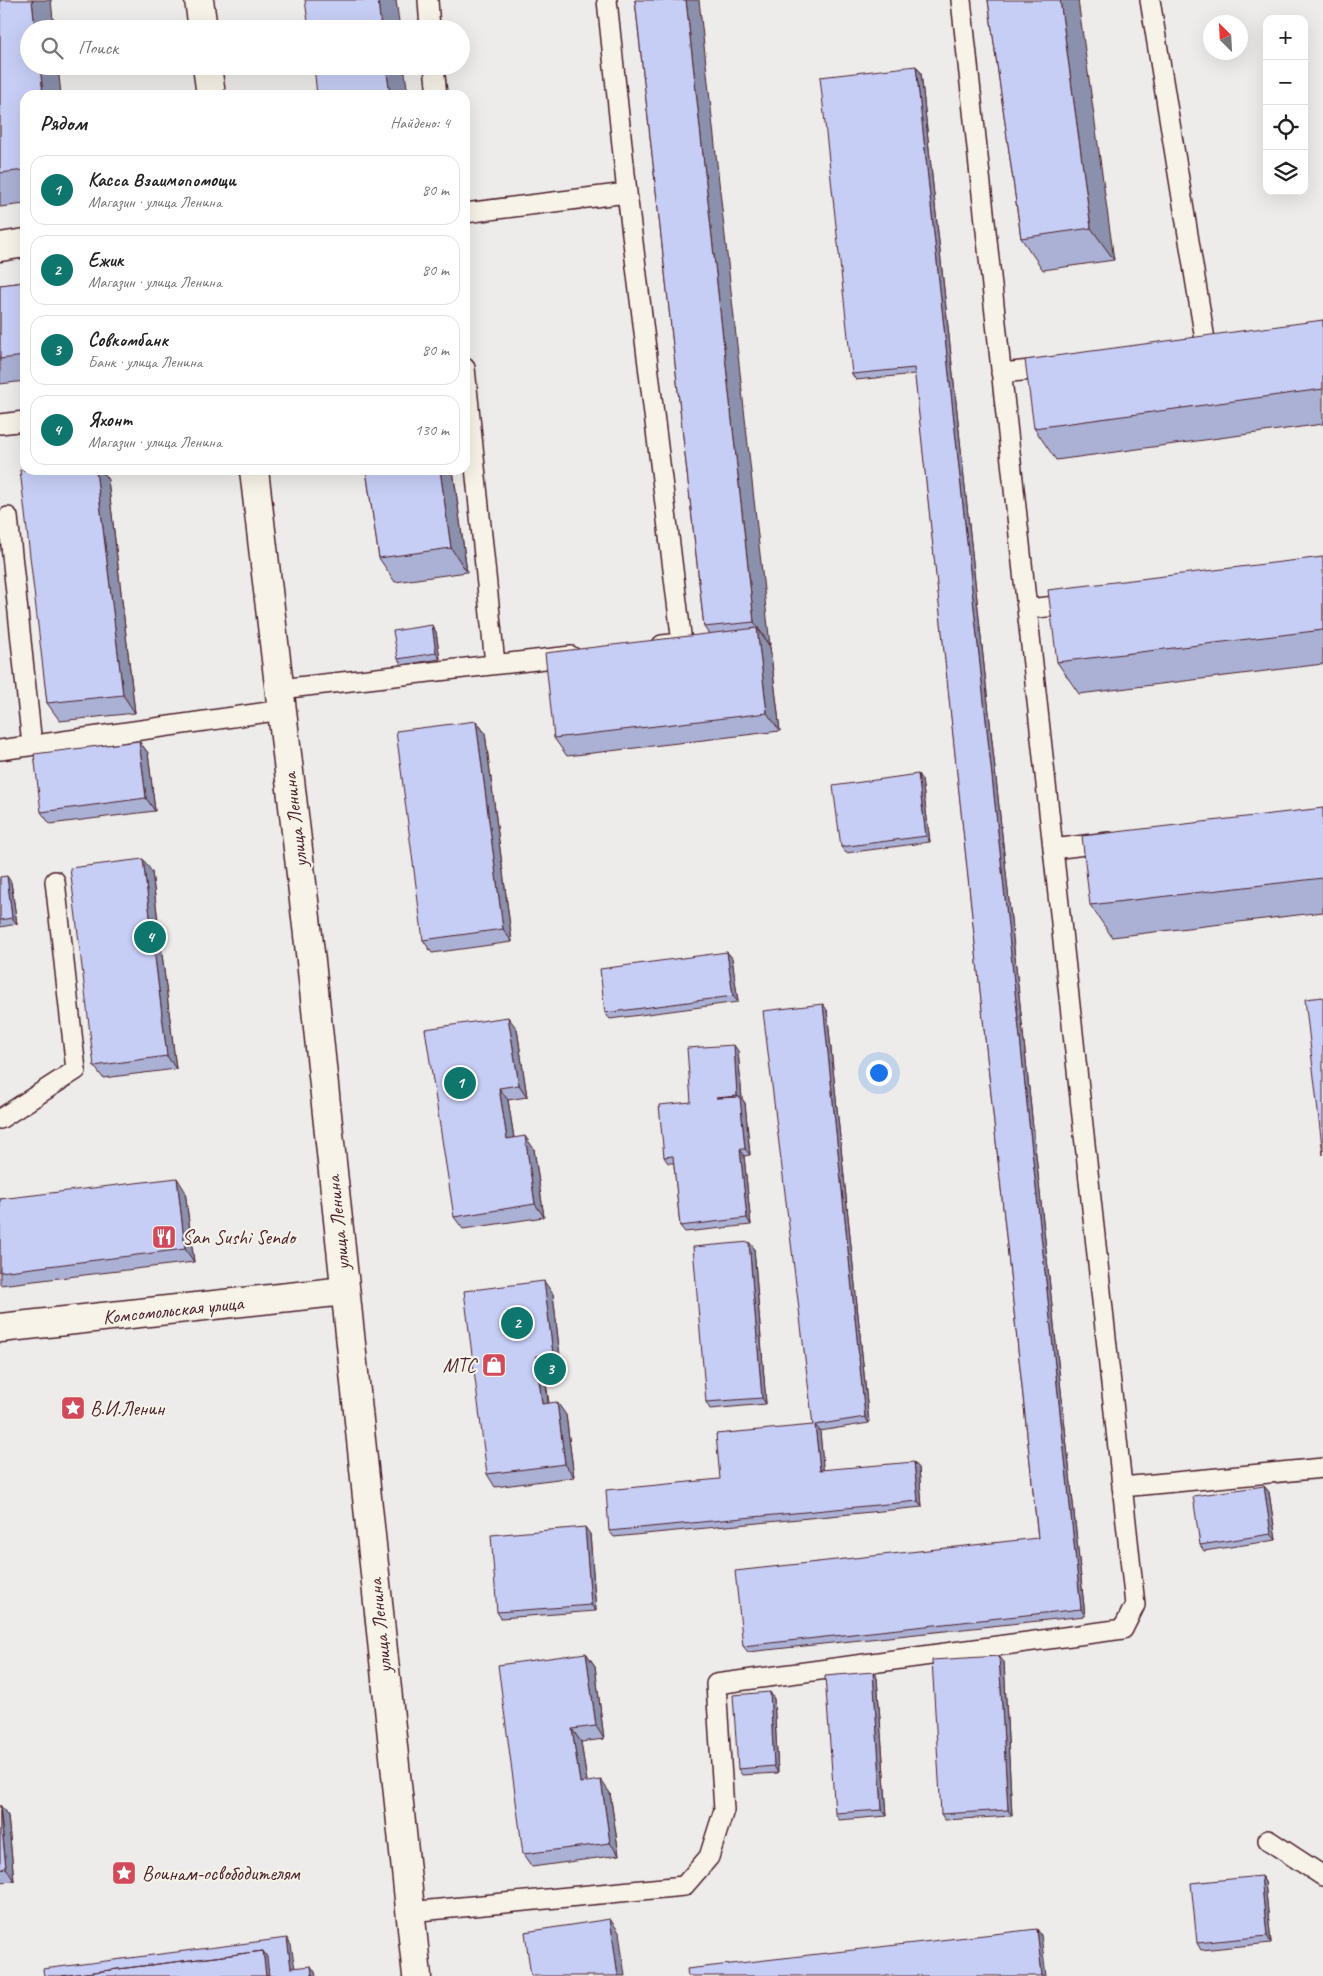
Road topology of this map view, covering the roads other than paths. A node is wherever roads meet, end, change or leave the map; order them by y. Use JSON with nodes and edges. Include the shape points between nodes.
{"nodes":[{"id":1,"x":199,"y":0,"type":"edge"},
{"id":2,"x":428,"y":0,"type":"edge"},
{"id":3,"x":607,"y":0,"type":"edge"},
{"id":4,"x":961,"y":0,"type":"edge"},
{"id":5,"x":1150,"y":0,"type":"edge"},
{"id":6,"x":202,"y":20,"type":"edge"},
{"id":7,"x":429,"y":20,"type":"edge"},
{"id":8,"x":208,"y":75,"type":"edge"},
{"id":9,"x":435,"y":75,"type":"edge"},
{"id":10,"x":210,"y":90,"type":"edge"},
{"id":11,"x":436,"y":90,"type":"edge"},
{"id":12,"x":628,"y":193,"type":"junction"},
{"id":13,"x":470,"y":212,"type":"edge"},
{"id":14,"x":20,"y":245,"type":"edge"},
{"id":15,"x":0,"y":247,"type":"edge"},
{"id":16,"x":1226,"y":349,"type":"edge"},
{"id":17,"x":1207,"y":352,"type":"junction"},
{"id":18,"x":1187,"y":354,"type":"edge"},
{"id":19,"x":1070,"y":366,"type":"edge"},
{"id":20,"x":1002,"y":373,"type":"junction"},
{"id":21,"x":470,"y":417,"type":"edge"},
{"id":22,"x":20,"y":422,"type":"edge"},
{"id":23,"x":0,"y":424,"type":"edge"},
{"id":24,"x":255,"y":475,"type":"edge"},
{"id":25,"x":8,"y":517,"type":"dead end"},
{"id":26,"x":1096,"y":602,"type":"edge"},
{"id":27,"x":1027,"y":609,"type":"junction"},
{"id":28,"x":642,"y":647,"type":"edge"},
{"id":29,"x":584,"y":654,"type":"edge"},
{"id":30,"x":495,"y":664,"type":"junction"},
{"id":31,"x":281,"y":700,"type":"junction"},
{"id":32,"x":32,"y":745,"type":"junction"},
{"id":33,"x":0,"y":750,"type":"edge"},
{"id":34,"x":1130,"y":839,"type":"edge"},
{"id":35,"x":1053,"y":849,"type":"junction"},
{"id":36,"x":55,"y":882,"type":"dead end"},
{"id":37,"x":0,"y":1119,"type":"edge"},
{"id":38,"x":345,"y":1291,"type":"junction"},
{"id":39,"x":0,"y":1328,"type":"edge"},
{"id":40,"x":1323,"y":1469,"type":"edge"},
{"id":41,"x":1122,"y":1486,"type":"junction"},
{"id":42,"x":1268,"y":1840,"type":"dead end"},
{"id":43,"x":1323,"y":1876,"type":"edge"},
{"id":44,"x":410,"y":1912,"type":"junction"},
{"id":45,"x":417,"y":1976,"type":"edge"}],
"edges":[{"from":1,"to":6,"type":"street"},
{"from":2,"to":7,"type":"lane"},
{"from":3,"to":12,"type":"lane"},
{"from":4,"to":20,"type":"lane"},
{"from":5,"to":17,"type":"lane"},
{"from":8,"to":10,"type":"street"},
{"from":9,"to":11,"type":"lane"},
{"from":12,"to":13,"type":"lane"},
{"from":12,"to":28,"type":"lane","via":[[682,642]]},
{"from":14,"to":15,"type":"street"},
{"from":16,"to":17,"type":"lane"},
{"from":17,"to":18,"type":"lane"},
{"from":19,"to":20,"type":"lane"},
{"from":20,"to":27,"type":"lane"},
{"from":21,"to":30,"type":"lane"},
{"from":22,"to":23,"type":"lane"},
{"from":24,"to":31,"type":"street","name":"улица Ленина"},
{"from":25,"to":32,"type":"lane"},
{"from":26,"to":27,"type":"lane"},
{"from":27,"to":35,"type":"lane"},
{"from":29,"to":30,"type":"lane"},
{"from":30,"to":31,"type":"lane"},
{"from":31,"to":32,"type":"lane"},
{"from":31,"to":38,"type":"street","name":"улица Ленина"},
{"from":32,"to":33,"type":"lane"},
{"from":34,"to":35,"type":"lane"},
{"from":35,"to":41,"type":"lane"},
{"from":36,"to":37,"type":"lane","via":[[76,1070]]},
{"from":38,"to":39,"type":"street","name":"Комсомольская улица"},
{"from":38,"to":44,"type":"street","name":"улица Ленина"},
{"from":40,"to":41,"type":"lane"},
{"from":41,"to":44,"type":"lane","via":[[1134,1605],[1123,1629],[716,1684],[724,1810],[709,1857],[684,1886]]},
{"from":42,"to":43,"type":"lane"},
{"from":44,"to":45,"type":"street","name":"улица Ленина"}]}
